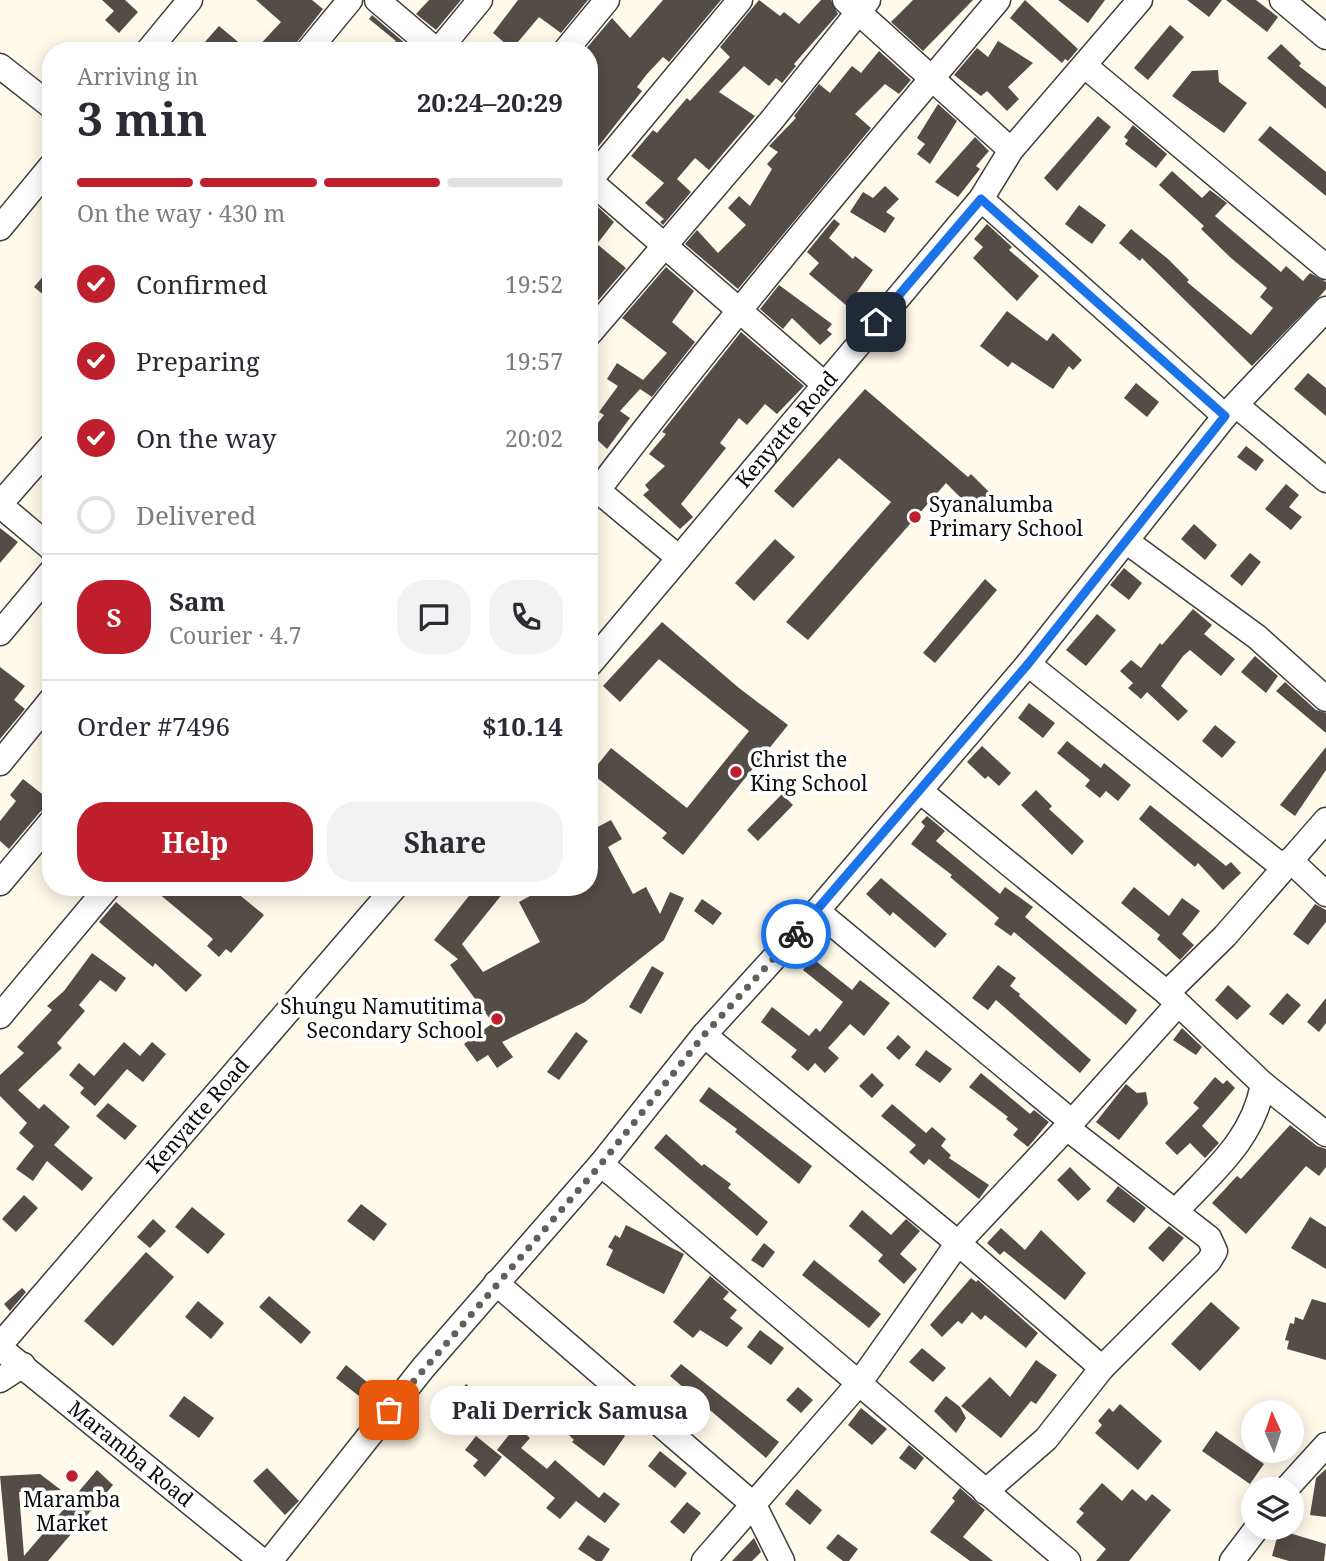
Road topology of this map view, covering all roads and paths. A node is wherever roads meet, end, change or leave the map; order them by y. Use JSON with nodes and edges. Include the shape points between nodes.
{"nodes":[{"id":1,"x":350,"y":0,"type":"edge"},
{"id":2,"x":377,"y":0,"type":"edge"},
{"id":3,"x":480,"y":0,"type":"edge"},
{"id":4,"x":607,"y":0,"type":"edge"},
{"id":5,"x":740,"y":0,"type":"edge"},
{"id":6,"x":998,"y":0,"type":"edge"},
{"id":7,"x":1140,"y":0,"type":"edge"},
{"id":8,"x":1282,"y":0,"type":"edge"},
{"id":9,"x":184,"y":2,"type":"edge"},
{"id":10,"x":857,"y":4,"type":"edge"},
{"id":11,"x":1326,"y":37,"type":"edge"},
{"id":12,"x":155,"y":42,"type":"edge"},
{"id":13,"x":315,"y":42,"type":"edge"},
{"id":14,"x":427,"y":42,"type":"edge"},
{"id":15,"x":445,"y":42,"type":"edge"},
{"id":16,"x":572,"y":42,"type":"edge"},
{"id":17,"x":0,"y":66,"type":"edge"},
{"id":18,"x":1085,"y":66,"type":"junction"},
{"id":19,"x":931,"y":80,"type":"junction"},
{"id":20,"x":42,"y":99,"type":"edge"},
{"id":21,"x":1011,"y":150,"type":"junction"},
{"id":22,"x":598,"y":171,"type":"edge"},
{"id":23,"x":42,"y":177,"type":"edge"},
{"id":24,"x":598,"y":188,"type":"edge"},
{"id":25,"x":981,"y":199,"type":"junction"},
{"id":26,"x":0,"y":228,"type":"edge"},
{"id":27,"x":664,"y":246,"type":"junction"},
{"id":28,"x":1326,"y":267,"type":"edge"},
{"id":29,"x":740,"y":309,"type":"junction"},
{"id":30,"x":1326,"y":309,"type":"edge"},
{"id":31,"x":598,"y":324,"type":"edge"},
{"id":32,"x":823,"y":383,"type":"junction"},
{"id":33,"x":1231,"y":411,"type":"junction"},
{"id":34,"x":42,"y":456,"type":"edge"},
{"id":35,"x":1326,"y":480,"type":"edge"},
{"id":36,"x":598,"y":482,"type":"edge"},
{"id":37,"x":598,"y":490,"type":"edge"},
{"id":38,"x":0,"y":504,"type":"edge"},
{"id":39,"x":42,"y":540,"type":"edge"},
{"id":40,"x":1126,"y":541,"type":"junction"},
{"id":41,"x":679,"y":558,"type":"junction"},
{"id":42,"x":42,"y":583,"type":"edge"},
{"id":43,"x":0,"y":633,"type":"edge"},
{"id":44,"x":598,"y":654,"type":"edge"},
{"id":45,"x":1028,"y":664,"type":"junction"},
{"id":46,"x":1326,"y":699,"type":"edge"},
{"id":47,"x":42,"y":711,"type":"edge"},
{"id":48,"x":0,"y":763,"type":"edge"},
{"id":49,"x":920,"y":791,"type":"junction"},
{"id":50,"x":1326,"y":820,"type":"edge"},
{"id":51,"x":42,"y":833,"type":"edge"},
{"id":52,"x":1287,"y":864,"type":"junction"},
{"id":53,"x":0,"y":883,"type":"edge"},
{"id":54,"x":1326,"y":894,"type":"edge"},
{"id":55,"x":100,"y":896,"type":"edge"},
{"id":56,"x":387,"y":896,"type":"edge"},
{"id":57,"x":817,"y":911,"type":"junction"},
{"id":58,"x":1172,"y":998,"type":"junction"},
{"id":59,"x":0,"y":1016,"type":"edge"},
{"id":60,"x":704,"y":1035,"type":"junction"},
{"id":61,"x":1263,"y":1084,"type":"junction"},
{"id":62,"x":1069,"y":1125,"type":"junction"},
{"id":63,"x":1326,"y":1134,"type":"edge"},
{"id":64,"x":601,"y":1164,"type":"junction"},
{"id":65,"x":1176,"y":1211,"type":"junction"},
{"id":66,"x":957,"y":1243,"type":"junction"},
{"id":67,"x":496,"y":1283,"type":"junction"},
{"id":68,"x":0,"y":1346,"type":"edge"},
{"id":69,"x":23,"y":1365,"type":"junction"},
{"id":70,"x":1102,"y":1368,"type":"junction"},
{"id":71,"x":0,"y":1380,"type":"edge"},
{"id":72,"x":860,"y":1382,"type":"junction"},
{"id":73,"x":1326,"y":1445,"type":"edge"},
{"id":74,"x":1297,"y":1477,"type":"edge"},
{"id":75,"x":985,"y":1492,"type":"junction"},
{"id":76,"x":754,"y":1505,"type":"junction"},
{"id":77,"x":1248,"y":1540,"type":"edge"},
{"id":78,"x":262,"y":1561,"type":"edge"},
{"id":79,"x":270,"y":1561,"type":"edge"},
{"id":80,"x":705,"y":1561,"type":"edge"},
{"id":81,"x":782,"y":1561,"type":"edge"},
{"id":82,"x":1068,"y":1561,"type":"edge"},
{"id":83,"x":1232,"y":1561,"type":"edge"}],
"edges":[{"from":1,"to":13,"type":"street"},
{"from":2,"to":14,"type":"street"},
{"from":3,"to":15,"type":"street"},
{"from":4,"to":16,"type":"street"},
{"from":5,"to":22,"type":"street"},
{"from":6,"to":19,"type":"street"},
{"from":7,"to":18,"type":"street","name":"Kenyatte Road"},
{"from":8,"to":11,"type":"street"},
{"from":9,"to":12,"type":"street"},
{"from":10,"to":19,"type":"street"},
{"from":10,"to":27,"type":"street"},
{"from":17,"to":20,"type":"street"},
{"from":18,"to":21,"type":"street","name":"Kenyatte Road"},
{"from":18,"to":28,"type":"street"},
{"from":19,"to":21,"type":"street"},
{"from":19,"to":29,"type":"street"},
{"from":21,"to":25,"type":"street","name":"Kenyatte Road"},
{"from":23,"to":26,"type":"street"},
{"from":24,"to":27,"type":"street"},
{"from":25,"to":32,"type":"street","name":"Kenyatte Road"},
{"from":25,"to":33,"type":"street"},
{"from":27,"to":29,"type":"street"},
{"from":27,"to":31,"type":"street"},
{"from":29,"to":32,"type":"street"},
{"from":29,"to":36,"type":"street"},
{"from":30,"to":33,"type":"street"},
{"from":32,"to":41,"type":"street","name":"Kenyatte Road"},
{"from":33,"to":35,"type":"street"},
{"from":33,"to":40,"type":"street"},
{"from":34,"to":38,"type":"street"},
{"from":37,"to":41,"type":"street"},
{"from":38,"to":39,"type":"street"},
{"from":40,"to":45,"type":"street"},
{"from":40,"to":46,"type":"street","via":[[1257,638]]},
{"from":41,"to":44,"type":"street","name":"Kenyatte Road"},
{"from":42,"to":43,"type":"street"},
{"from":45,"to":49,"type":"street"},
{"from":45,"to":52,"type":"street"},
{"from":47,"to":48,"type":"street"},
{"from":49,"to":57,"type":"street"},
{"from":49,"to":58,"type":"street"},
{"from":50,"to":52,"type":"street"},
{"from":51,"to":53,"type":"street"},
{"from":52,"to":54,"type":"street"},
{"from":52,"to":58,"type":"street"},
{"from":55,"to":59,"type":"street"},
{"from":56,"to":68,"type":"street","name":"Kenyatte Road"},
{"from":57,"to":60,"type":"street"},
{"from":57,"to":62,"type":"street"},
{"from":58,"to":61,"type":"street"},
{"from":58,"to":62,"type":"street"},
{"from":60,"to":64,"type":"street"},
{"from":60,"to":66,"type":"street"},
{"from":61,"to":63,"type":"street"},
{"from":61,"to":65,"type":"street","via":[[1253,1123],[1242,1140]]},
{"from":62,"to":65,"type":"street"},
{"from":62,"to":66,"type":"street"},
{"from":64,"to":67,"type":"street"},
{"from":64,"to":72,"type":"street"},
{"from":65,"to":70,"type":"street","via":[[1209,1238],[1214,1251]]},
{"from":66,"to":70,"type":"street"},
{"from":66,"to":72,"type":"street"},
{"from":67,"to":76,"type":"street"},
{"from":67,"to":79,"type":"street"},
{"from":68,"to":69,"type":"street","name":"Maramba Road"},
{"from":69,"to":71,"type":"street"},
{"from":69,"to":78,"type":"street","name":"Maramba Road"},
{"from":70,"to":75,"type":"street","via":[[1045,1439]]},
{"from":72,"to":75,"type":"street"},
{"from":72,"to":76,"type":"street"},
{"from":73,"to":74,"type":"street"},
{"from":75,"to":82,"type":"street"},
{"from":76,"to":80,"type":"street"},
{"from":76,"to":81,"type":"street"},
{"from":77,"to":83,"type":"street"}]}
